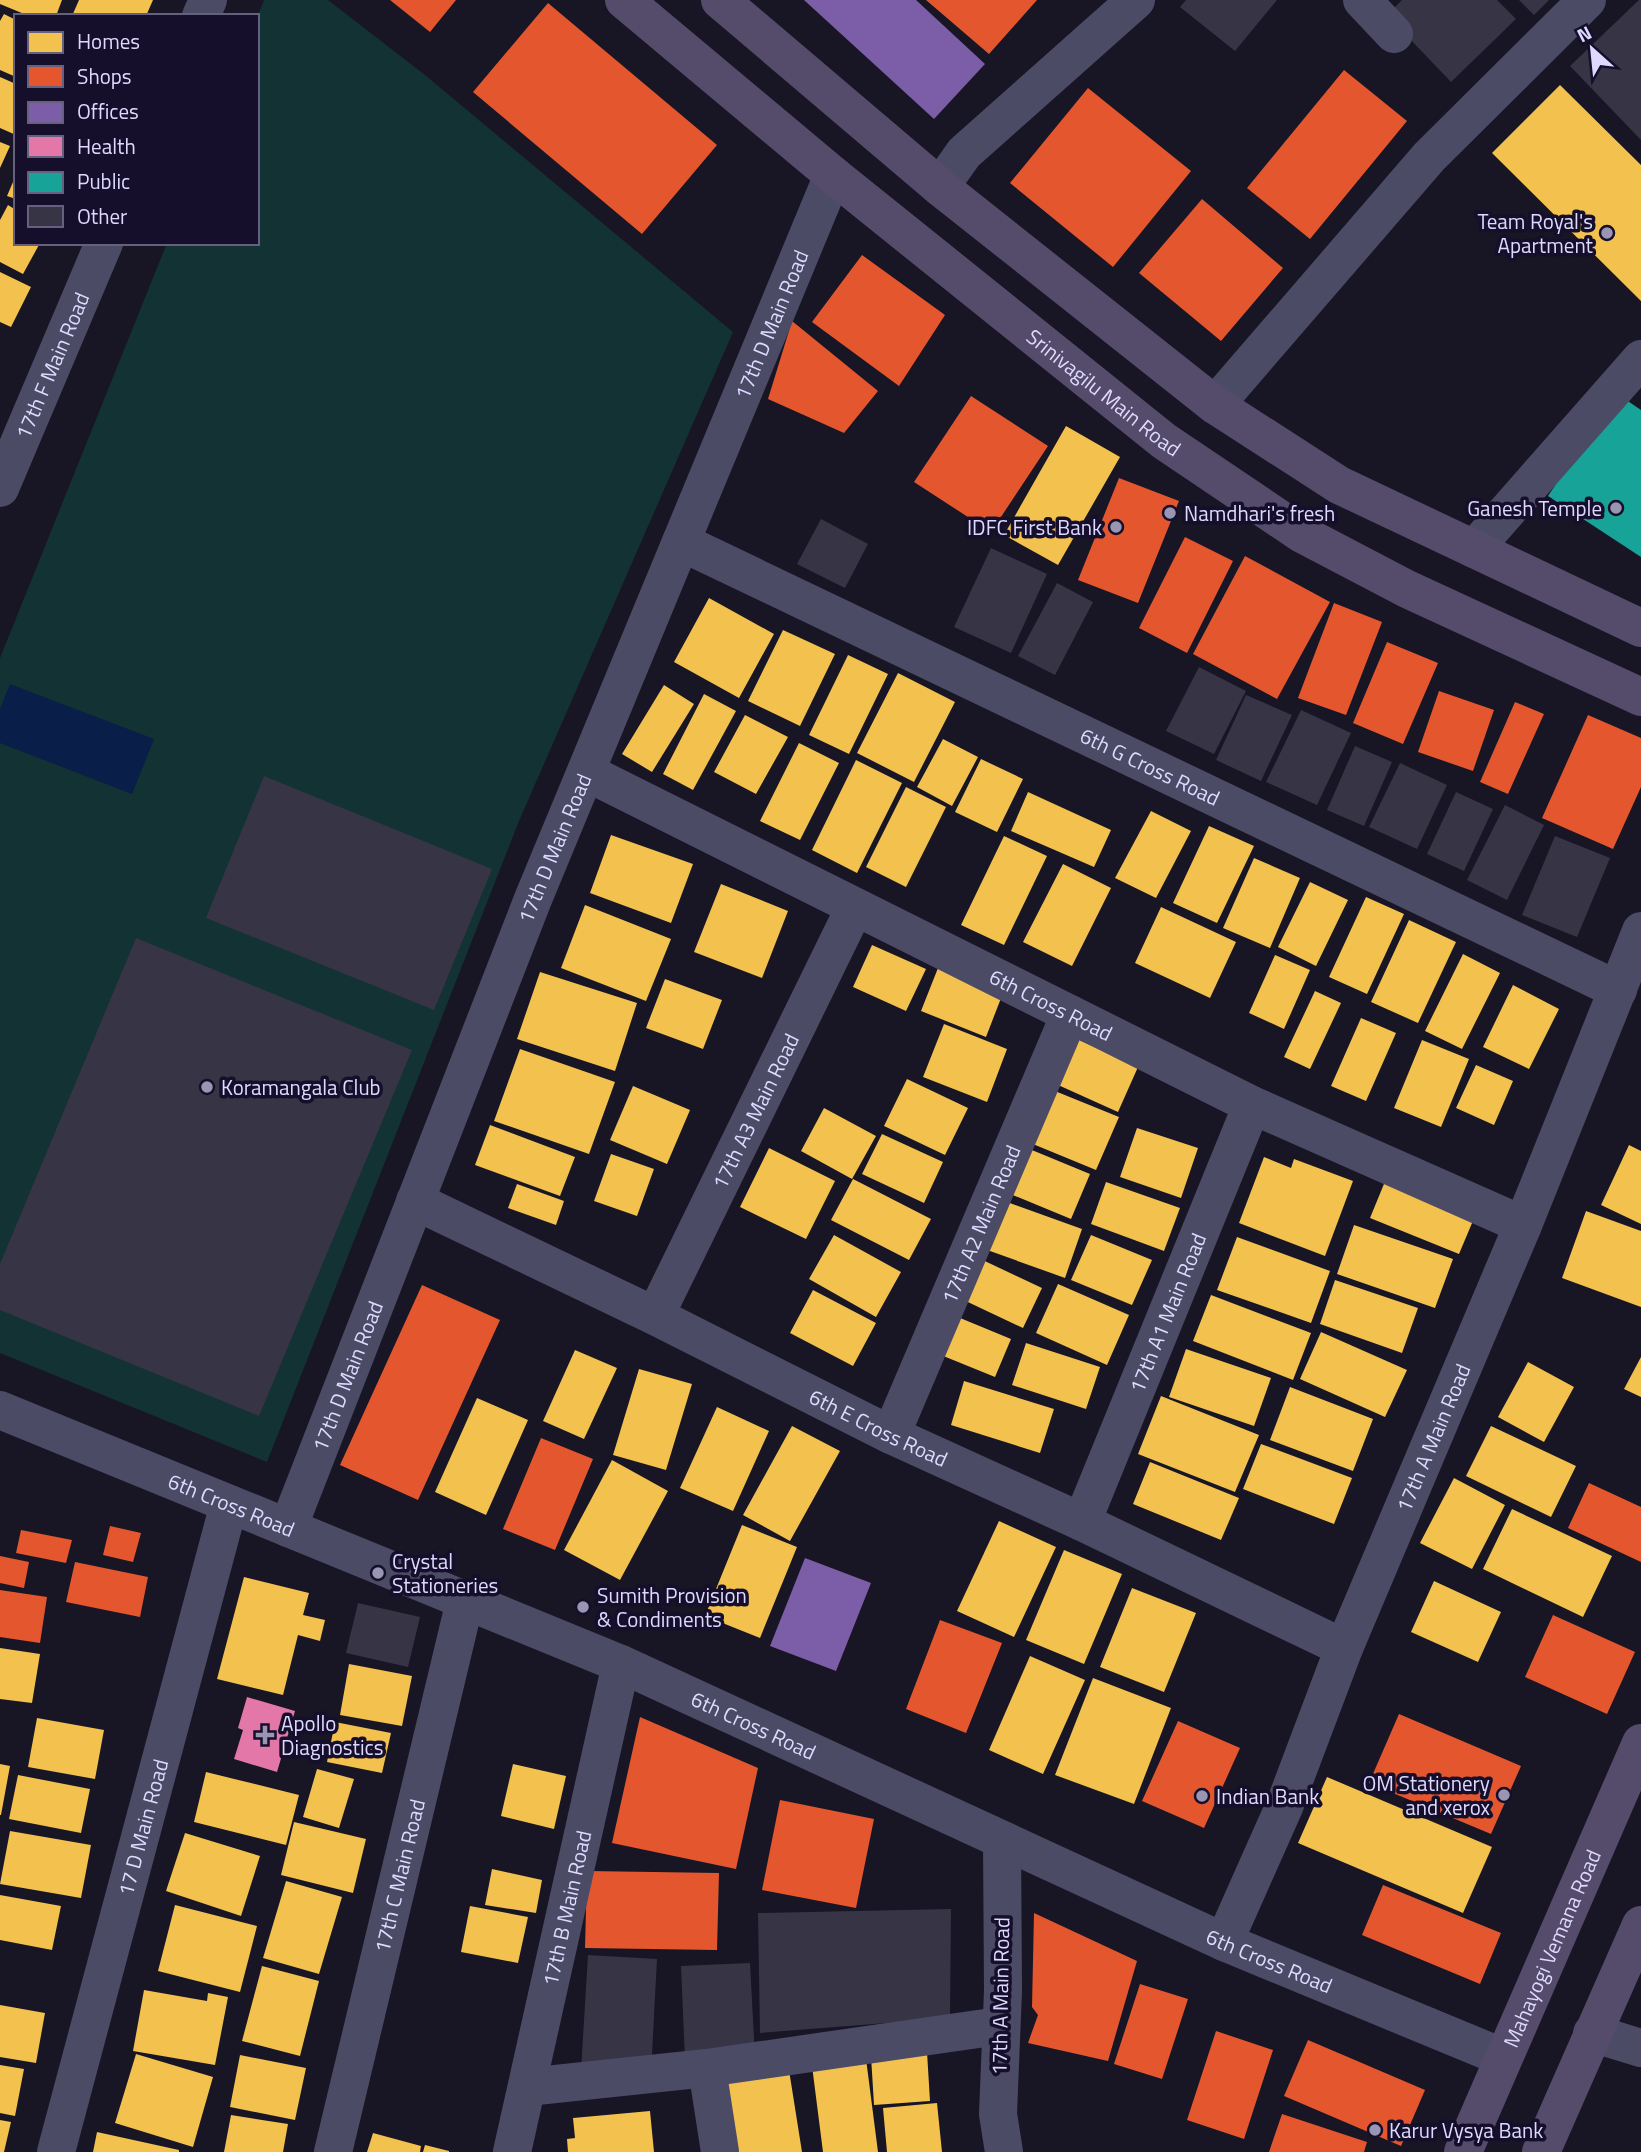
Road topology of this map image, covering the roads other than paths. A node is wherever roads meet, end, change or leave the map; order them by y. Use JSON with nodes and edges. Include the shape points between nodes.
{"nodes":[{"id":1,"x":624,"y":0,"type":"edge"},
{"id":2,"x":720,"y":0,"type":"edge"},
{"id":3,"x":1136,"y":0,"type":"edge"},
{"id":4,"x":1362,"y":0,"type":"edge"},
{"id":5,"x":1587,"y":0,"type":"edge"},
{"id":6,"x":1395,"y":34,"type":"dead end"},
{"id":7,"x":833,"y":175,"type":"junction"},
{"id":8,"x":940,"y":187,"type":"junction"},
{"id":9,"x":103,"y":245,"type":"edge"},
{"id":10,"x":1641,"y":359,"type":"edge"},
{"id":11,"x":1215,"y":405,"type":"junction"},
{"id":12,"x":0,"y":488,"type":"edge"},
{"id":13,"x":681,"y":542,"type":"junction"},
{"id":14,"x":1474,"y":549,"type":"junction"},
{"id":15,"x":1641,"y":628,"type":"edge"},
{"id":16,"x":1641,"y":697,"type":"edge"},
{"id":17,"x":586,"y":772,"type":"junction"},
{"id":18,"x":855,"y":906,"type":"junction"},
{"id":19,"x":1641,"y":931,"type":"edge"},
{"id":20,"x":1618,"y":990,"type":"junction"},
{"id":21,"x":1070,"y":1014,"type":"junction"},
{"id":22,"x":1252,"y":1105,"type":"junction"},
{"id":23,"x":415,"y":1201,"type":"junction"},
{"id":24,"x":1523,"y":1225,"type":"junction"},
{"id":25,"x":655,"y":1316,"type":"junction"},
{"id":26,"x":0,"y":1410,"type":"edge"},
{"id":27,"x":891,"y":1435,"type":"junction"},
{"id":28,"x":229,"y":1504,"type":"junction"},
{"id":29,"x":1082,"y":1522,"type":"junction"},
{"id":30,"x":288,"y":1528,"type":"junction"},
{"id":31,"x":465,"y":1601,"type":"junction"},
{"id":32,"x":1344,"y":1648,"type":"junction"},
{"id":33,"x":621,"y":1664,"type":"junction"},
{"id":34,"x":1641,"y":1744,"type":"edge"},
{"id":35,"x":1002,"y":1840,"type":"junction"},
{"id":36,"x":1641,"y":1925,"type":"edge"},
{"id":37,"x":1224,"y":1942,"type":"junction"},
{"id":38,"x":999,"y":2026,"type":"junction"},
{"id":39,"x":1592,"y":2033,"type":"junction"},
{"id":40,"x":1641,"y":2048,"type":"edge"},
{"id":41,"x":1502,"y":2057,"type":"junction"},
{"id":42,"x":707,"y":2068,"type":"junction"},
{"id":43,"x":527,"y":2087,"type":"junction"},
{"id":44,"x":56,"y":2152,"type":"edge"},
{"id":45,"x":333,"y":2152,"type":"edge"},
{"id":46,"x":512,"y":2152,"type":"edge"},
{"id":47,"x":720,"y":2152,"type":"edge"},
{"id":48,"x":1004,"y":2152,"type":"edge"},
{"id":49,"x":1463,"y":2152,"type":"edge"},
{"id":50,"x":1541,"y":2152,"type":"edge"}],
"edges":[{"from":1,"to":7,"type":"main road","name":"Srinivagilu Main Road"},
{"from":2,"to":8,"type":"main road"},
{"from":3,"to":8,"type":"street","via":[[964,153]]},
{"from":4,"to":6,"type":"street"},
{"from":5,"to":11,"type":"street","via":[[1429,157]]},
{"from":7,"to":13,"type":"street","name":"17th D Main Road"},
{"from":7,"to":16,"type":"main road","name":"Srinivagilu Main Road","via":[[1164,441],[1302,534],[1407,589]]},
{"from":8,"to":11,"type":"main road"},
{"from":9,"to":12,"type":"street","name":"17th F Main Road"},
{"from":10,"to":14,"type":"street"},
{"from":11,"to":14,"type":"main road","via":[[1339,485]]},
{"from":13,"to":17,"type":"street","name":"17th D Main Road"},
{"from":13,"to":20,"type":"street","name":"6th G Cross Road"},
{"from":14,"to":15,"type":"main road"},
{"from":17,"to":18,"type":"street","name":"6th Cross Road"},
{"from":17,"to":23,"type":"street","name":"17th D Main Road"},
{"from":18,"to":21,"type":"street","name":"6th Cross Road"},
{"from":18,"to":25,"type":"street","name":"17th A3 Main Road"},
{"from":19,"to":20,"type":"street","name":"17th A Main Road"},
{"from":20,"to":24,"type":"street","name":"17th A Main Road"},
{"from":21,"to":22,"type":"street","name":"6th Cross Road"},
{"from":21,"to":27,"type":"street","name":"17th A2 Main Road"},
{"from":22,"to":24,"type":"street","name":"6th Cross Road"},
{"from":22,"to":29,"type":"street","name":"17th A1 Main Road"},
{"from":23,"to":25,"type":"street","name":"6th E Cross Road"},
{"from":23,"to":30,"type":"street","name":"17th D Main Road"},
{"from":24,"to":32,"type":"street","name":"17th A Main Road"},
{"from":25,"to":27,"type":"street","name":"6th E Cross Road"},
{"from":26,"to":28,"type":"street","name":"6th Cross Road"},
{"from":27,"to":29,"type":"street","name":"6th E Cross Road"},
{"from":28,"to":30,"type":"street","name":"6th Cross Road"},
{"from":28,"to":44,"type":"street","name":"17 D Main Road"},
{"from":29,"to":32,"type":"street","name":"6th E Cross Road"},
{"from":30,"to":31,"type":"street","name":"6th Cross Road"},
{"from":31,"to":33,"type":"street","name":"6th Cross Road"},
{"from":31,"to":45,"type":"street","name":"17th C Main Road"},
{"from":32,"to":37,"type":"street","name":"17th A Main Road","via":[[1284,1807]]},
{"from":33,"to":35,"type":"street","name":"6th Cross Road"},
{"from":33,"to":43,"type":"street","name":"17th B Main Road"},
{"from":34,"to":41,"type":"main road","name":"Mahayogi Vemana Road"},
{"from":35,"to":37,"type":"street","name":"6th Cross Road"},
{"from":35,"to":38,"type":"street","name":"17th A Main Road"},
{"from":36,"to":39,"type":"main road"},
{"from":37,"to":41,"type":"street","name":"6th Cross Road"},
{"from":38,"to":42,"type":"street"},
{"from":38,"to":48,"type":"street","name":"17th A Main Road","via":[[998,2114]]},
{"from":39,"to":40,"type":"street"},
{"from":39,"to":50,"type":"main road"},
{"from":41,"to":49,"type":"main road","name":"Mahayogi Vemana Road"},
{"from":42,"to":43,"type":"street"},
{"from":42,"to":47,"type":"street"},
{"from":43,"to":46,"type":"street","name":"17th B Main Road"}]}
